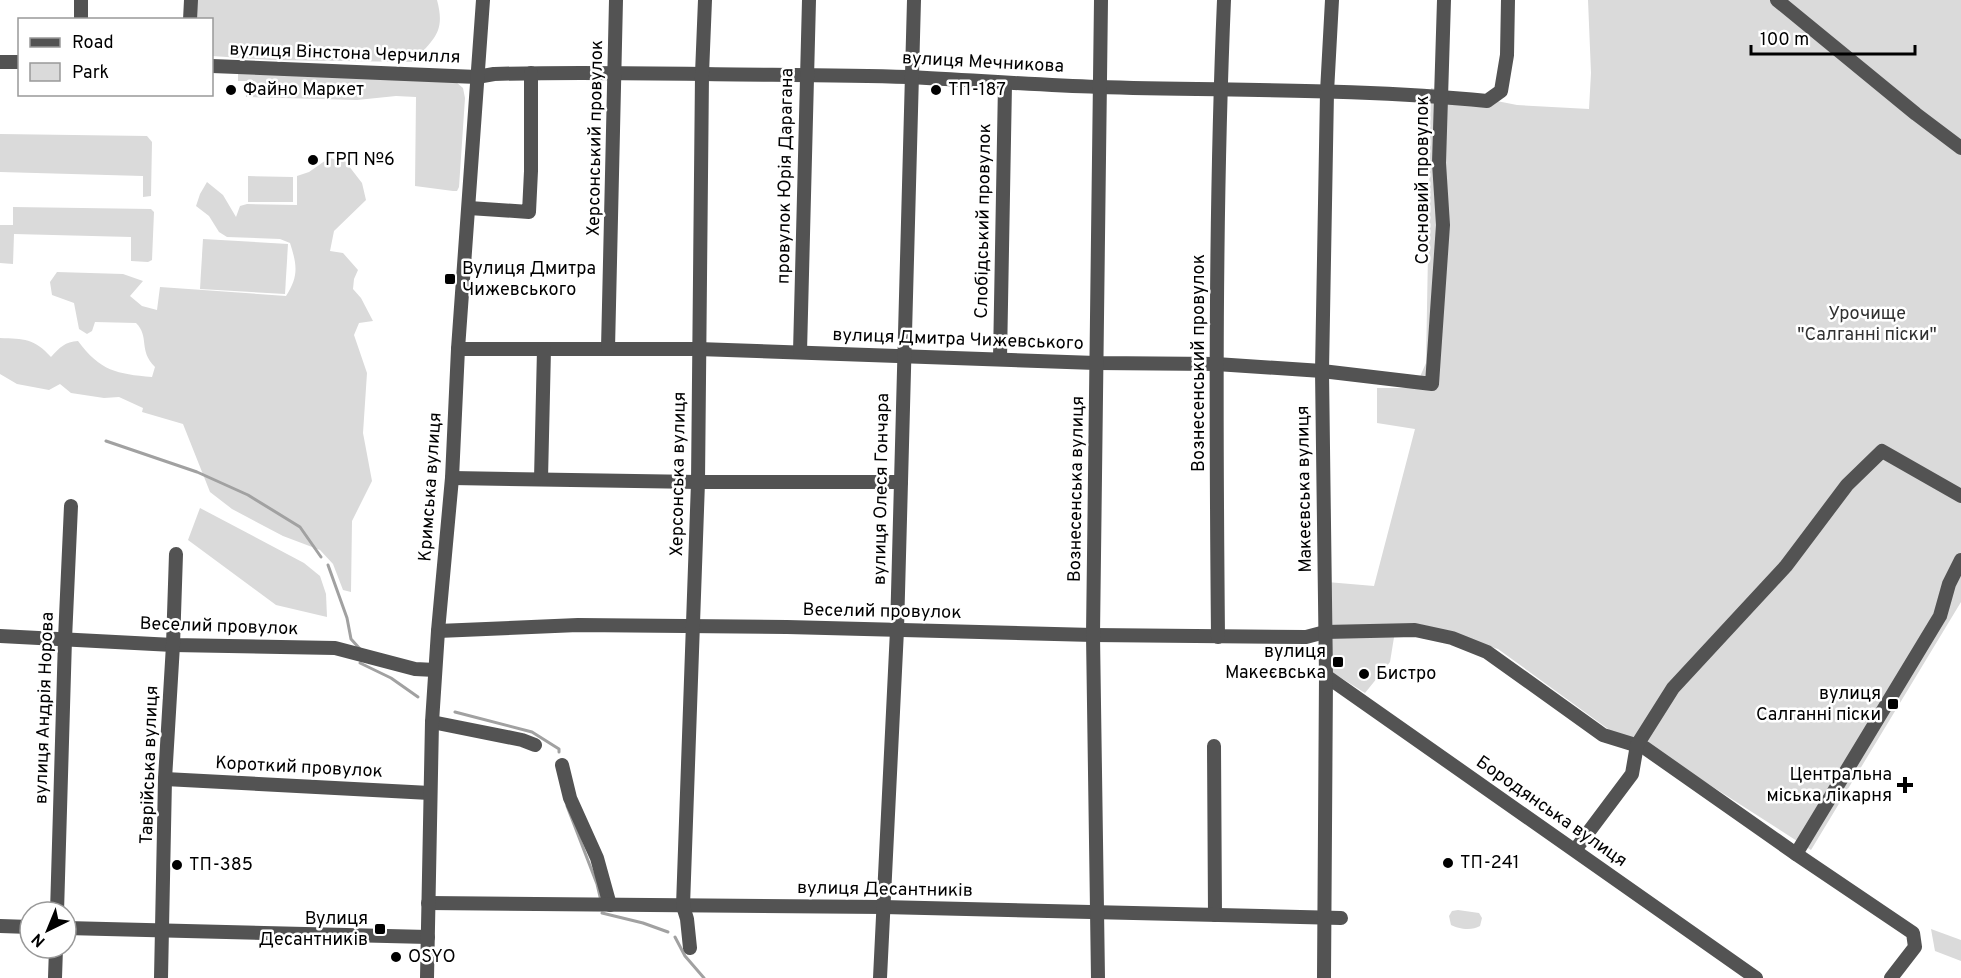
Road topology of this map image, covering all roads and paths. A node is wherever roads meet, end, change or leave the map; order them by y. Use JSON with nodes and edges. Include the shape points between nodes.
{"nodes":[{"id":1,"x":81,"y":0,"type":"edge"},
{"id":2,"x":191,"y":0,"type":"edge"},
{"id":3,"x":483,"y":0,"type":"edge"},
{"id":4,"x":616,"y":0,"type":"edge"},
{"id":5,"x":705,"y":0,"type":"edge"},
{"id":6,"x":809,"y":0,"type":"edge"},
{"id":7,"x":914,"y":0,"type":"edge"},
{"id":8,"x":1101,"y":0,"type":"edge"},
{"id":9,"x":1224,"y":0,"type":"edge"},
{"id":10,"x":1332,"y":0,"type":"edge"},
{"id":11,"x":1444,"y":0,"type":"edge"},
{"id":12,"x":1508,"y":0,"type":"edge"},
{"id":13,"x":1777,"y":0,"type":"edge"},
{"id":14,"x":81,"y":18,"type":"edge"},
{"id":15,"x":190,"y":18,"type":"edge"},
{"id":16,"x":0,"y":62,"type":"edge"},
{"id":17,"x":18,"y":62,"type":"edge"},
{"id":18,"x":213,"y":66,"type":"edge"},
{"id":19,"x":615,"y":72,"type":"junction"},
{"id":20,"x":531,"y":73,"type":"junction"},
{"id":21,"x":702,"y":74,"type":"junction"},
{"id":22,"x":807,"y":75,"type":"junction"},
{"id":23,"x":477,"y":77,"type":"junction"},
{"id":24,"x":911,"y":77,"type":"junction"},
{"id":25,"x":1005,"y":84,"type":"junction"},
{"id":26,"x":1100,"y":87,"type":"junction"},
{"id":27,"x":1220,"y":88,"type":"junction"},
{"id":28,"x":1327,"y":92,"type":"junction"},
{"id":29,"x":1441,"y":97,"type":"junction"},
{"id":30,"x":1961,"y":148,"type":"edge"},
{"id":31,"x":469,"y":208,"type":"junction"},
{"id":32,"x":458,"y":349,"type":"junction"},
{"id":33,"x":544,"y":349,"type":"junction"},
{"id":34,"x":608,"y":349,"type":"junction"},
{"id":35,"x":698,"y":350,"type":"junction"},
{"id":36,"x":800,"y":352,"type":"junction"},
{"id":37,"x":904,"y":357,"type":"junction"},
{"id":38,"x":1000,"y":359,"type":"junction"},
{"id":39,"x":1434,"y":360,"type":"joint"},
{"id":40,"x":1096,"y":363,"type":"junction"},
{"id":41,"x":1216,"y":364,"type":"junction"},
{"id":42,"x":1322,"y":371,"type":"junction"},
{"id":43,"x":452,"y":478,"type":"junction"},
{"id":44,"x":541,"y":479,"type":"junction"},
{"id":45,"x":698,"y":482,"type":"junction"},
{"id":46,"x":901,"y":482,"type":"junction"},
{"id":47,"x":1961,"y":496,"type":"edge"},
{"id":48,"x":71,"y":506,"type":"dead end"},
{"id":49,"x":176,"y":554,"type":"dead end"},
{"id":50,"x":1961,"y":560,"type":"edge"},
{"id":51,"x":693,"y":627,"type":"junction"},
{"id":52,"x":897,"y":630,"type":"junction"},
{"id":53,"x":438,"y":631,"type":"junction"},
{"id":54,"x":1325,"y":632,"type":"junction"},
{"id":55,"x":1093,"y":635,"type":"junction"},
{"id":56,"x":0,"y":636,"type":"edge"},
{"id":57,"x":1218,"y":637,"type":"junction"},
{"id":58,"x":65,"y":639,"type":"junction"},
{"id":59,"x":173,"y":645,"type":"junction"},
{"id":60,"x":435,"y":670,"type":"junction"},
{"id":61,"x":1326,"y":676,"type":"junction"},
{"id":62,"x":432,"y":722,"type":"junction"},
{"id":63,"x":535,"y":745,"type":"dead end"},
{"id":64,"x":1637,"y":745,"type":"junction"},
{"id":65,"x":1214,"y":746,"type":"dead end"},
{"id":66,"x":562,"y":765,"type":"dead end"},
{"id":67,"x":165,"y":779,"type":"junction"},
{"id":68,"x":430,"y":793,"type":"junction"},
{"id":69,"x":1575,"y":850,"type":"junction"},
{"id":70,"x":1796,"y":854,"type":"junction"},
{"id":71,"x":57,"y":900,"type":"edge"},
{"id":72,"x":428,"y":903,"type":"junction"},
{"id":73,"x":610,"y":905,"type":"junction"},
{"id":74,"x":683,"y":906,"type":"junction"},
{"id":75,"x":883,"y":907,"type":"junction"},
{"id":76,"x":1098,"y":912,"type":"junction"},
{"id":77,"x":1215,"y":915,"type":"junction"},
{"id":78,"x":1324,"y":918,"type":"junction"},
{"id":79,"x":1341,"y":918,"type":"dead end"},
{"id":80,"x":0,"y":926,"type":"edge"},
{"id":81,"x":18,"y":927,"type":"edge"},
{"id":82,"x":78,"y":928,"type":"edge"},
{"id":83,"x":163,"y":931,"type":"junction"},
{"id":84,"x":428,"y":937,"type":"junction"},
{"id":85,"x":690,"y":948,"type":"dead end"},
{"id":86,"x":56,"y":960,"type":"edge"},
{"id":87,"x":1892,"y":977,"type":"edge"},
{"id":88,"x":55,"y":978,"type":"edge"},
{"id":89,"x":162,"y":978,"type":"edge"},
{"id":90,"x":427,"y":978,"type":"edge"},
{"id":91,"x":880,"y":978,"type":"edge"},
{"id":92,"x":1098,"y":978,"type":"edge"},
{"id":93,"x":1324,"y":978,"type":"edge"},
{"id":94,"x":1756,"y":978,"type":"edge"}],
"edges":[{"from":1,"to":14,"type":"street"},
{"from":2,"to":15,"type":"street"},
{"from":3,"to":23,"type":"street","name":"Кримська вулиця"},
{"from":4,"to":19,"type":"street","name":"Херсонський провулок"},
{"from":5,"to":21,"type":"street","name":"Херсонська вулиця"},
{"from":6,"to":22,"type":"street","name":"провулок Юрія Дарагана"},
{"from":7,"to":24,"type":"street","name":"вулиця Олеся Гончара"},
{"from":8,"to":26,"type":"street","name":"Вознесенська вулиця"},
{"from":9,"to":27,"type":"street","name":"Вознесенський провулок"},
{"from":10,"to":28,"type":"street","name":"Макеєвська вулиця"},
{"from":11,"to":29,"type":"street","name":"Сосновий провулок"},
{"from":12,"to":29,"type":"street","name":"вулиця Мечникова","via":[[1501,91],[1486,101]]},
{"from":13,"to":30,"type":"street"},
{"from":16,"to":17,"type":"street"},
{"from":18,"to":23,"type":"street","name":"вулиця Вінстона Черчилля"},
{"from":19,"to":20,"type":"street","name":"вулиця Мечникова"},
{"from":19,"to":21,"type":"street","name":"вулиця Мечникова"},
{"from":19,"to":34,"type":"street","name":"Херсонський провулок"},
{"from":20,"to":23,"type":"street","name":"вулиця Мечникова"},
{"from":20,"to":31,"type":"street","via":[[529,212]]},
{"from":21,"to":22,"type":"street","name":"вулиця Мечникова"},
{"from":21,"to":35,"type":"street","name":"Херсонська вулиця"},
{"from":22,"to":24,"type":"street","name":"вулиця Мечникова"},
{"from":22,"to":36,"type":"street","name":"провулок Юрія Дарагана"},
{"from":23,"to":31,"type":"street","name":"Кримська вулиця"},
{"from":24,"to":25,"type":"street","name":"вулиця Мечникова"},
{"from":24,"to":37,"type":"street","name":"вулиця Олеся Гончара"},
{"from":25,"to":26,"type":"street","name":"вулиця Мечникова"},
{"from":25,"to":38,"type":"street","name":"Слобідський провулок"},
{"from":26,"to":27,"type":"street","name":"вулиця Мечникова"},
{"from":26,"to":40,"type":"street","name":"Вознесенська вулиця"},
{"from":27,"to":28,"type":"street","name":"вулиця Мечникова"},
{"from":27,"to":41,"type":"street","name":"Вознесенський провулок"},
{"from":28,"to":29,"type":"street","name":"вулиця Мечникова"},
{"from":28,"to":42,"type":"street","name":"Макеєвська вулиця"},
{"from":29,"to":39,"type":"street","name":"Сосновий провулок","via":[[1439,163],[1443,225]]},
{"from":31,"to":32,"type":"street","name":"Кримська вулиця"},
{"from":32,"to":33,"type":"street","name":"вулиця Дмитра Чижевського"},
{"from":32,"to":43,"type":"street","name":"Кримська вулиця"},
{"from":33,"to":34,"type":"street","name":"вулиця Дмитра Чижевського"},
{"from":33,"to":44,"type":"street"},
{"from":34,"to":35,"type":"street","name":"вулиця Дмитра Чижевського"},
{"from":35,"to":36,"type":"street","name":"вулиця Дмитра Чижевського"},
{"from":35,"to":45,"type":"street","name":"Херсонська вулиця"},
{"from":36,"to":37,"type":"street","name":"вулиця Дмитра Чижевського"},
{"from":37,"to":38,"type":"street","name":"вулиця Дмитра Чижевського"},
{"from":37,"to":46,"type":"street","name":"вулиця Олеся Гончара"},
{"from":38,"to":40,"type":"street","name":"вулиця Дмитра Чижевського"},
{"from":39,"to":42,"type":"street","name":"вулиця Дмитра Чижевського","via":[[1432,384]]},
{"from":40,"to":41,"type":"street","name":"вулиця Дмитра Чижевського"},
{"from":40,"to":55,"type":"street","name":"Вознесенська вулиця"},
{"from":41,"to":42,"type":"street","name":"вулиця Дмитра Чижевського"},
{"from":41,"to":57,"type":"street","name":"Вознесенський провулок"},
{"from":42,"to":54,"type":"street","name":"Макеєвська вулиця"},
{"from":43,"to":44,"type":"street"},
{"from":43,"to":53,"type":"street","name":"Кримська вулиця"},
{"from":44,"to":45,"type":"street"},
{"from":45,"to":46,"type":"street"},
{"from":45,"to":51,"type":"street","name":"Херсонська вулиця"},
{"from":46,"to":52,"type":"street","name":"вулиця Олеся Гончара"},
{"from":47,"to":64,"type":"street","via":[[1882,451],[1847,485],[1786,566],[1673,688]]},
{"from":48,"to":58,"type":"street","name":"вулиця Андрія Норова"},
{"from":49,"to":59,"type":"street","name":"Таврійська вулиця"},
{"from":50,"to":70,"type":"street","via":[[1948,584],[1940,616]]},
{"from":51,"to":52,"type":"street","name":"Веселий провулок"},
{"from":51,"to":53,"type":"street","name":"Веселий провулок","via":[[578,625]]},
{"from":51,"to":74,"type":"street","name":"Херсонська вулиця"},
{"from":52,"to":55,"type":"street","name":"Веселий провулок"},
{"from":52,"to":75,"type":"street","name":"вулиця Олеся Гончара"},
{"from":53,"to":60,"type":"street","name":"Кримська вулиця"},
{"from":54,"to":57,"type":"street","name":"Веселий провулок","via":[[1306,638]]},
{"from":54,"to":61,"type":"street","name":"Макеєвська вулиця"},
{"from":54,"to":64,"type":"street","name":"Веселий провулок","via":[[1415,630],[1452,638],[1487,652],[1603,735]]},
{"from":55,"to":57,"type":"street","name":"Веселий провулок"},
{"from":55,"to":76,"type":"street","name":"Вознесенська вулиця"},
{"from":56,"to":58,"type":"street","name":"Веселий провулок"},
{"from":58,"to":59,"type":"street","name":"Веселий провулок"},
{"from":58,"to":71,"type":"street","name":"вулиця Андрія Норова"},
{"from":59,"to":60,"type":"street","name":"Веселий провулок","via":[[335,648],[415,669]]},
{"from":59,"to":67,"type":"street","name":"Таврійська вулиця"},
{"from":60,"to":62,"type":"street","name":"Кримська вулиця"},
{"from":61,"to":69,"type":"street","name":"Бородянська вулиця"},
{"from":61,"to":78,"type":"street","name":"Макеєвська вулиця"},
{"from":62,"to":63,"type":"street"},
{"from":62,"to":68,"type":"street","name":"Кримська вулиця"},
{"from":64,"to":69,"type":"street","via":[[1632,774]]},
{"from":64,"to":70,"type":"street","name":"Веселий провулок"},
{"from":65,"to":77,"type":"street"},
{"from":66,"to":73,"type":"street","via":[[570,798],[597,858]]},
{"from":67,"to":68,"type":"street","name":"Короткий провулок"},
{"from":67,"to":83,"type":"street","name":"Таврійська вулиця"},
{"from":68,"to":72,"type":"street","name":"Кримська вулиця"},
{"from":69,"to":94,"type":"street","name":"Бородянська вулиця"},
{"from":70,"to":87,"type":"street","name":"Веселий провулок","via":[[1913,933],[1916,947]]},
{"from":72,"to":73,"type":"street","name":"вулиця Десантників"},
{"from":72,"to":84,"type":"street","name":"Кримська вулиця"},
{"from":73,"to":74,"type":"street","name":"вулиця Десантників"},
{"from":74,"to":75,"type":"street","name":"вулиця Десантників"},
{"from":74,"to":85,"type":"street","name":"Херсонська вулиця"},
{"from":75,"to":76,"type":"street","name":"вулиця Десантників"},
{"from":75,"to":91,"type":"street","name":"вулиця Олеся Гончара"},
{"from":76,"to":77,"type":"street","name":"вулиця Десантників"},
{"from":76,"to":92,"type":"street","name":"Вознесенська вулиця"},
{"from":77,"to":78,"type":"street","name":"вулиця Десантників"},
{"from":78,"to":79,"type":"street","name":"вулиця Десантників"},
{"from":78,"to":93,"type":"street","name":"Макеєвська вулиця"},
{"from":80,"to":81,"type":"street"},
{"from":82,"to":83,"type":"street"},
{"from":83,"to":84,"type":"street"},
{"from":83,"to":89,"type":"street","name":"Таврійська вулиця"},
{"from":84,"to":90,"type":"street","name":"Кримська вулиця"},
{"from":86,"to":88,"type":"street"}]}
